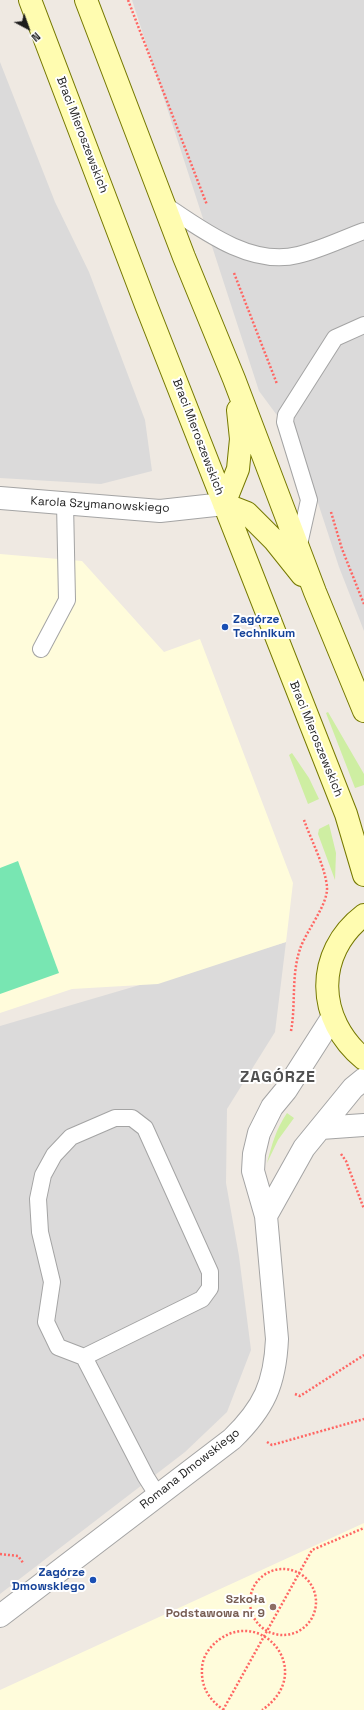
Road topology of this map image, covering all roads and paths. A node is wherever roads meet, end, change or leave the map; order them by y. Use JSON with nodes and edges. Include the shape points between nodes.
{"nodes":[{"id":1,"x":30,"y":0,"type":"edge"},
{"id":2,"x":86,"y":0,"type":"edge"},
{"id":3,"x":128,"y":0,"type":"edge"},
{"id":4,"x":166,"y":205,"type":"junction"},
{"id":5,"x":364,"y":231,"type":"edge"},
{"id":6,"x":222,"y":241,"type":"junction"},
{"id":7,"x":364,"y":325,"type":"edge"},
{"id":8,"x":234,"y":379,"type":"junction"},
{"id":9,"x":291,"y":407,"type":"junction"},
{"id":10,"x":0,"y":498,"type":"edge"},
{"id":11,"x":65,"y":503,"type":"junction"},
{"id":12,"x":224,"y":504,"type":"junction"},
{"id":13,"x":330,"y":507,"type":"dead end"},
{"id":14,"x":298,"y":549,"type":"junction"},
{"id":15,"x":315,"y":592,"type":"junction"},
{"id":16,"x":364,"y":604,"type":"edge"},
{"id":17,"x":41,"y":650,"type":"dead end"},
{"id":18,"x":364,"y":711,"type":"edge"},
{"id":19,"x":364,"y":875,"type":"edge"},
{"id":20,"x":364,"y":915,"type":"edge"},
{"id":21,"x":332,"y":1018,"type":"junction"},
{"id":22,"x":364,"y":1059,"type":"edge"},
{"id":23,"x":364,"y":1079,"type":"edge"},
{"id":24,"x":364,"y":1126,"type":"edge"},
{"id":25,"x":321,"y":1128,"type":"junction"},
{"id":26,"x":339,"y":1151,"type":"dead end"},
{"id":27,"x":364,"y":1208,"type":"edge"},
{"id":28,"x":266,"y":1216,"type":"junction"},
{"id":29,"x":364,"y":1355,"type":"edge"},
{"id":30,"x":84,"y":1357,"type":"junction"},
{"id":31,"x":293,"y":1393,"type":"dead end"},
{"id":32,"x":364,"y":1419,"type":"edge"},
{"id":33,"x":267,"y":1442,"type":"dead end"},
{"id":34,"x":158,"y":1496,"type":"junction"},
{"id":35,"x":364,"y":1528,"type":"edge"},
{"id":36,"x":0,"y":1554,"type":"edge"},
{"id":37,"x":27,"y":1568,"type":"dead end"},
{"id":38,"x":299,"y":1573,"type":"junction"},
{"id":39,"x":0,"y":1616,"type":"edge"},
{"id":40,"x":267,"y":1631,"type":"junction"},
{"id":41,"x":264,"y":1635,"type":"junction"},
{"id":42,"x":223,"y":1710,"type":"edge"},
{"id":43,"x":262,"y":1710,"type":"edge"}],
"edges":[{"from":1,"to":12,"type":"main road","name":"Braci Mieroszewskich"},
{"from":2,"to":4,"type":"main road"},
{"from":3,"to":6,"type":"path"},
{"from":4,"to":6,"type":"lane"},
{"from":4,"to":8,"type":"main road","via":[[184,257]]},
{"from":5,"to":6,"type":"lane","via":[[297,255],[265,257]]},
{"from":6,"to":9,"type":"path","via":[[282,396]]},
{"from":7,"to":9,"type":"lane","via":[[335,338]]},
{"from":8,"to":12,"type":"main road","via":[[241,439],[238,469]]},
{"from":8,"to":14,"type":"main road"},
{"from":9,"to":14,"type":"lane","via":[[285,422],[310,500]]},
{"from":10,"to":11,"type":"street","name":"Karola Szymanowskiego"},
{"from":11,"to":12,"type":"street","name":"Karola Szymanowskiego","via":[[160,511]]},
{"from":11,"to":17,"type":"lane","via":[[67,600]]},
{"from":12,"to":15,"type":"main road","via":[[247,513],[274,540]]},
{"from":12,"to":19,"type":"main road","name":"Braci Mieroszewskich","via":[[346,814]]},
{"from":13,"to":16,"type":"path","via":[[342,549]]},
{"from":14,"to":15,"type":"main road"},
{"from":15,"to":18,"type":"main road"},
{"from":20,"to":21,"type":"main road","via":[[352,924],[337,945],[329,969],[327,994]]},
{"from":21,"to":22,"type":"main road","via":[[340,1034]]},
{"from":21,"to":28,"type":"street","name":"Romana Dmowskiego","via":[[286,1090],[272,1107],[259,1133],[253,1171]]},
{"from":23,"to":25,"type":"street","via":[[353,1088]]},
{"from":24,"to":25,"type":"street"},
{"from":25,"to":28,"type":"street","via":[[304,1148]]},
{"from":26,"to":27,"type":"path","via":[[346,1161]]},
{"from":28,"to":34,"type":"street","name":"Romana Dmowskiego","via":[[277,1339],[271,1382],[262,1404],[248,1423],[232,1439]]},
{"from":29,"to":31,"type":"path","via":[[300,1396]]},
{"from":30,"to":30,"type":"lane","via":[[202,1299],[210,1288],[210,1272],[145,1128],[132,1118],[115,1118],[71,1137],[54,1155],[43,1175],[39,1193],[40,1232],[52,1282],[46,1322],[58,1347]]},
{"from":30,"to":34,"type":"lane"},
{"from":32,"to":33,"type":"path","via":[[272,1444]]},
{"from":34,"to":39,"type":"street","name":"Romana Dmowskiego"},
{"from":35,"to":38,"type":"path","via":[[312,1550]]},
{"from":36,"to":37,"type":"path","via":[[18,1556]]},
{"from":38,"to":40,"type":"path"},
{"from":38,"to":40,"type":"path","via":[[308,1580],[314,1590],[314,1613],[300,1630],[289,1634]]},
{"from":38,"to":40,"type":"path","via":[[277,1569],[261,1577],[251,1591],[249,1602],[252,1614],[258,1624]]},
{"from":40,"to":41,"type":"path"},
{"from":41,"to":42,"type":"path"},
{"from":41,"to":42,"type":"path","via":[[251,1631],[226,1634],[214,1642],[206,1652],[201,1678],[205,1691]]},
{"from":41,"to":43,"type":"path","via":[[281,1654],[285,1680],[280,1693]]}]}
